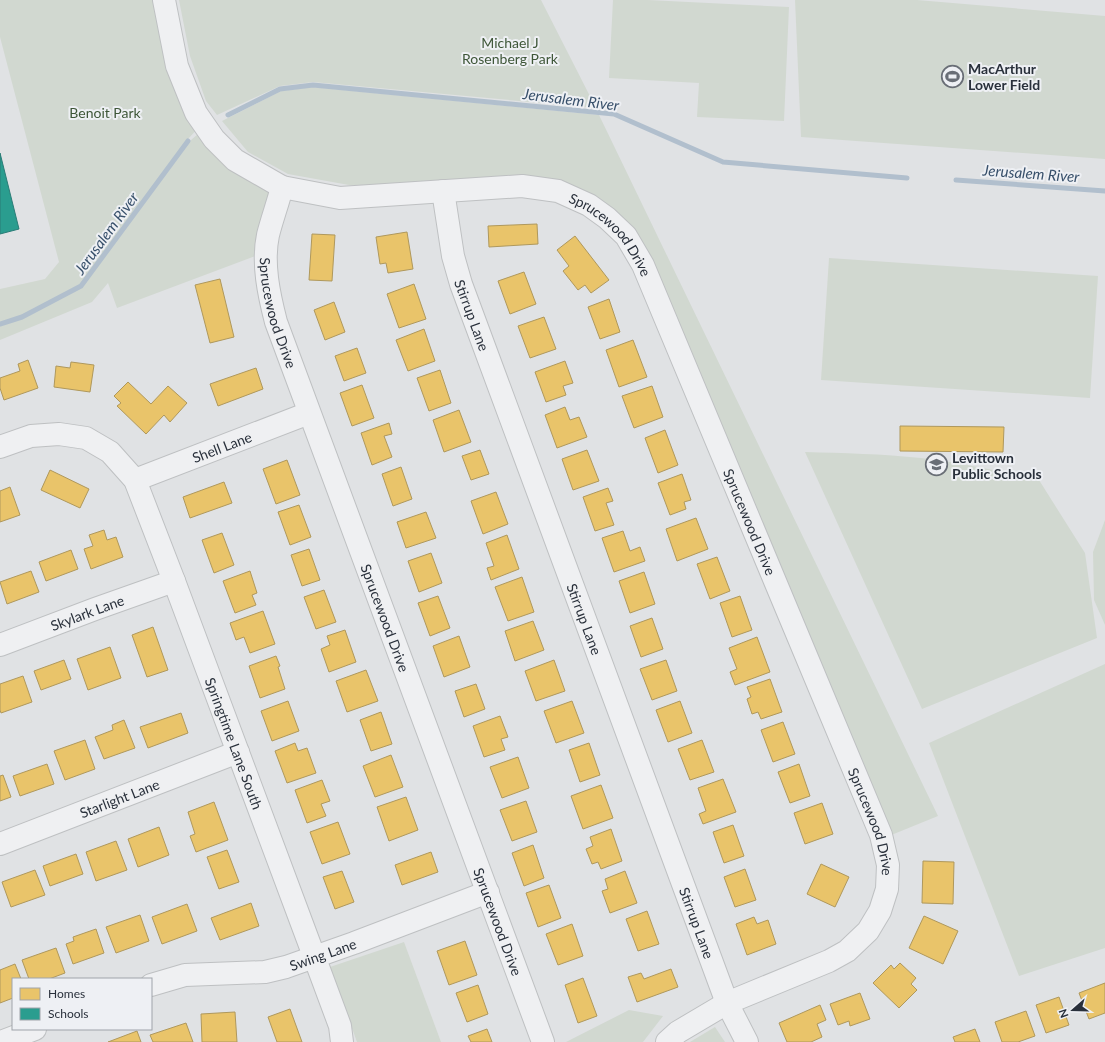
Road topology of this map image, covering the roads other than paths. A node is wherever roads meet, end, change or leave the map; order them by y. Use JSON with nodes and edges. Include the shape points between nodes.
{"nodes":[{"id":1,"x":164,"y":0,"type":"edge"},
{"id":2,"x":282,"y":187,"type":"junction"},
{"id":3,"x":443,"y":191,"type":"junction"},
{"id":4,"x":309,"y":413,"type":"junction"},
{"id":5,"x":0,"y":448,"type":"edge"},
{"id":6,"x":135,"y":480,"type":"junction"},
{"id":7,"x":174,"y":581,"type":"junction"},
{"id":8,"x":0,"y":645,"type":"edge"},
{"id":9,"x":238,"y":752,"type":"junction"},
{"id":10,"x":0,"y":844,"type":"edge"},
{"id":11,"x":488,"y":892,"type":"junction"},
{"id":12,"x":314,"y":956,"type":"junction"},
{"id":13,"x":152,"y":985,"type":"edge"},
{"id":14,"x":727,"y":1002,"type":"junction"},
{"id":15,"x":32,"y":1030,"type":"edge"},
{"id":16,"x":1,"y":1042,"type":"edge"},
{"id":17,"x":342,"y":1042,"type":"edge"},
{"id":18,"x":543,"y":1042,"type":"edge"},
{"id":19,"x":667,"y":1042,"type":"edge"},
{"id":20,"x":747,"y":1042,"type":"edge"}],
"edges":[{"from":1,"to":2,"type":"street","name":"Sprucewood Drive","via":[[177,66],[196,113],[214,139],[236,160]]},
{"from":2,"to":3,"type":"street","name":"Sprucewood Drive","via":[[340,198]]},
{"from":2,"to":4,"type":"street","name":"Sprucewood Drive","via":[[268,237],[266,267],[276,322]]},
{"from":3,"to":14,"type":"street","name":"Stirrup Lane","via":[[453,256],[461,284]]},
{"from":3,"to":14,"type":"street","name":"Sprucewood Drive","via":[[522,186],[558,191],[589,205],[626,236],[643,265],[881,835],[888,865],[887,889],[880,911],[868,931],[847,951],[829,961]]},
{"from":4,"to":6,"type":"street","name":"Shell Lane"},
{"from":4,"to":11,"type":"street","name":"Sprucewood Drive"},
{"from":5,"to":6,"type":"street","name":"Springtime Lane South","via":[[31,436],[59,434],[86,438],[110,452]]},
{"from":6,"to":7,"type":"street","name":"Springtime Lane South"},
{"from":7,"to":8,"type":"street","name":"Skylark Lane"},
{"from":7,"to":9,"type":"street","name":"Springtime Lane South"},
{"from":9,"to":10,"type":"street","name":"Starlight Lane"},
{"from":9,"to":12,"type":"street","name":"Springtime Lane South"},
{"from":11,"to":12,"type":"street","name":"Swing Lane"},
{"from":11,"to":18,"type":"street","name":"Sprucewood Drive"},
{"from":12,"to":13,"type":"street","name":"Swing Lane","via":[[265,972],[185,975]]},
{"from":12,"to":17,"type":"street","name":"Springtime Lane South","via":[[340,1026]]},
{"from":14,"to":19,"type":"street","name":"Sprucewood Drive","via":[[678,1032]]},
{"from":14,"to":20,"type":"street","name":"Stirrup Lane"},
{"from":15,"to":16,"type":"street"}]}
